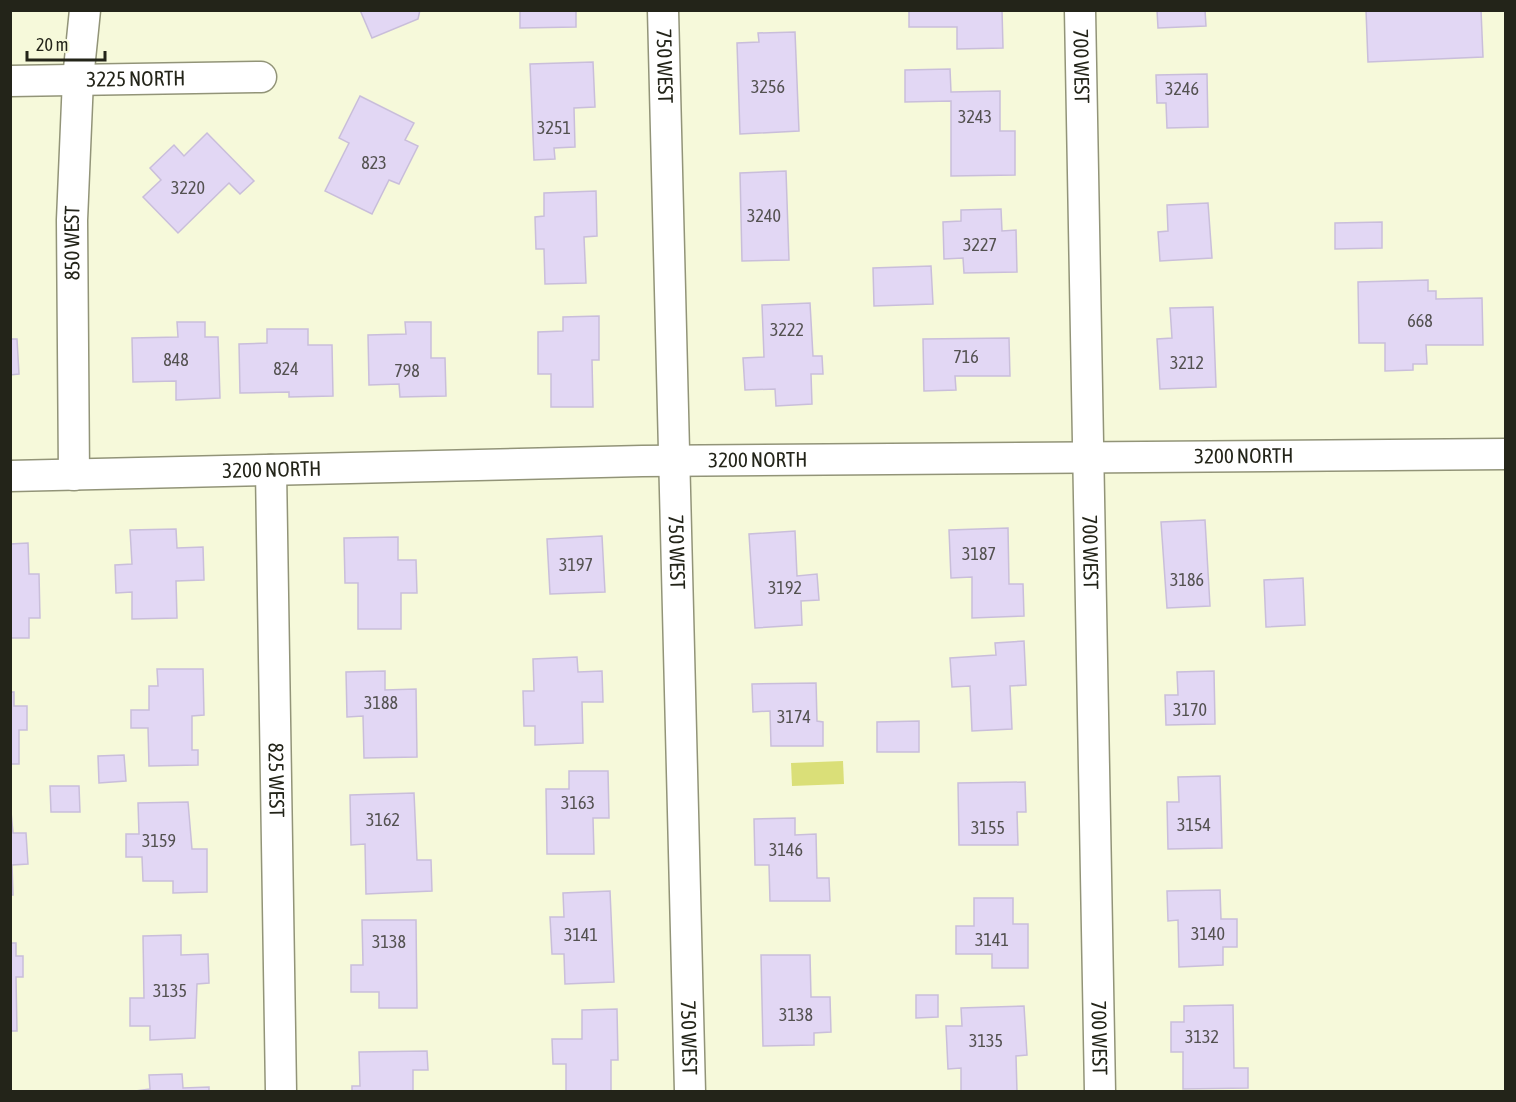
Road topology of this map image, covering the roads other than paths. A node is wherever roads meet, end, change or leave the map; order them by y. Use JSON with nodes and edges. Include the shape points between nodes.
{"nodes":[{"id":1,"x":85,"y":10,"type":"edge"},
{"id":2,"x":663,"y":10,"type":"edge"},
{"id":3,"x":1080,"y":10,"type":"edge"},
{"id":4,"x":261,"y":76,"type":"dead end"},
{"id":5,"x":78,"y":80,"type":"junction"},
{"id":6,"x":10,"y":81,"type":"edge"},
{"id":7,"x":1506,"y":454,"type":"edge"},
{"id":8,"x":1089,"y":458,"type":"junction"},
{"id":9,"x":674,"y":461,"type":"junction"},
{"id":10,"x":272,"y":470,"type":"junction"},
{"id":11,"x":75,"y":475,"type":"junction"},
{"id":12,"x":10,"y":476,"type":"edge"},
{"id":13,"x":281,"y":1092,"type":"edge"},
{"id":14,"x":690,"y":1092,"type":"edge"},
{"id":15,"x":1100,"y":1092,"type":"edge"}],
"edges":[{"from":1,"to":5,"type":"street","name":"850 WEST"},
{"from":2,"to":9,"type":"street","name":"750 WEST"},
{"from":3,"to":8,"type":"street","name":"700 WEST"},
{"from":4,"to":5,"type":"street","name":"3225 NORTH"},
{"from":5,"to":6,"type":"street","name":"3225 NORTH"},
{"from":5,"to":11,"type":"street","name":"850 WEST","via":[[72,220]]},
{"from":7,"to":8,"type":"street","name":"3200 NORTH"},
{"from":8,"to":9,"type":"street","name":"3200 NORTH"},
{"from":8,"to":15,"type":"street","name":"700 WEST"},
{"from":9,"to":10,"type":"street","name":"3200 NORTH"},
{"from":9,"to":14,"type":"street","name":"750 WEST"},
{"from":10,"to":11,"type":"street","name":"3200 NORTH"},
{"from":10,"to":13,"type":"street","name":"825 WEST"},
{"from":11,"to":12,"type":"street","name":"3200 NORTH"}]}
